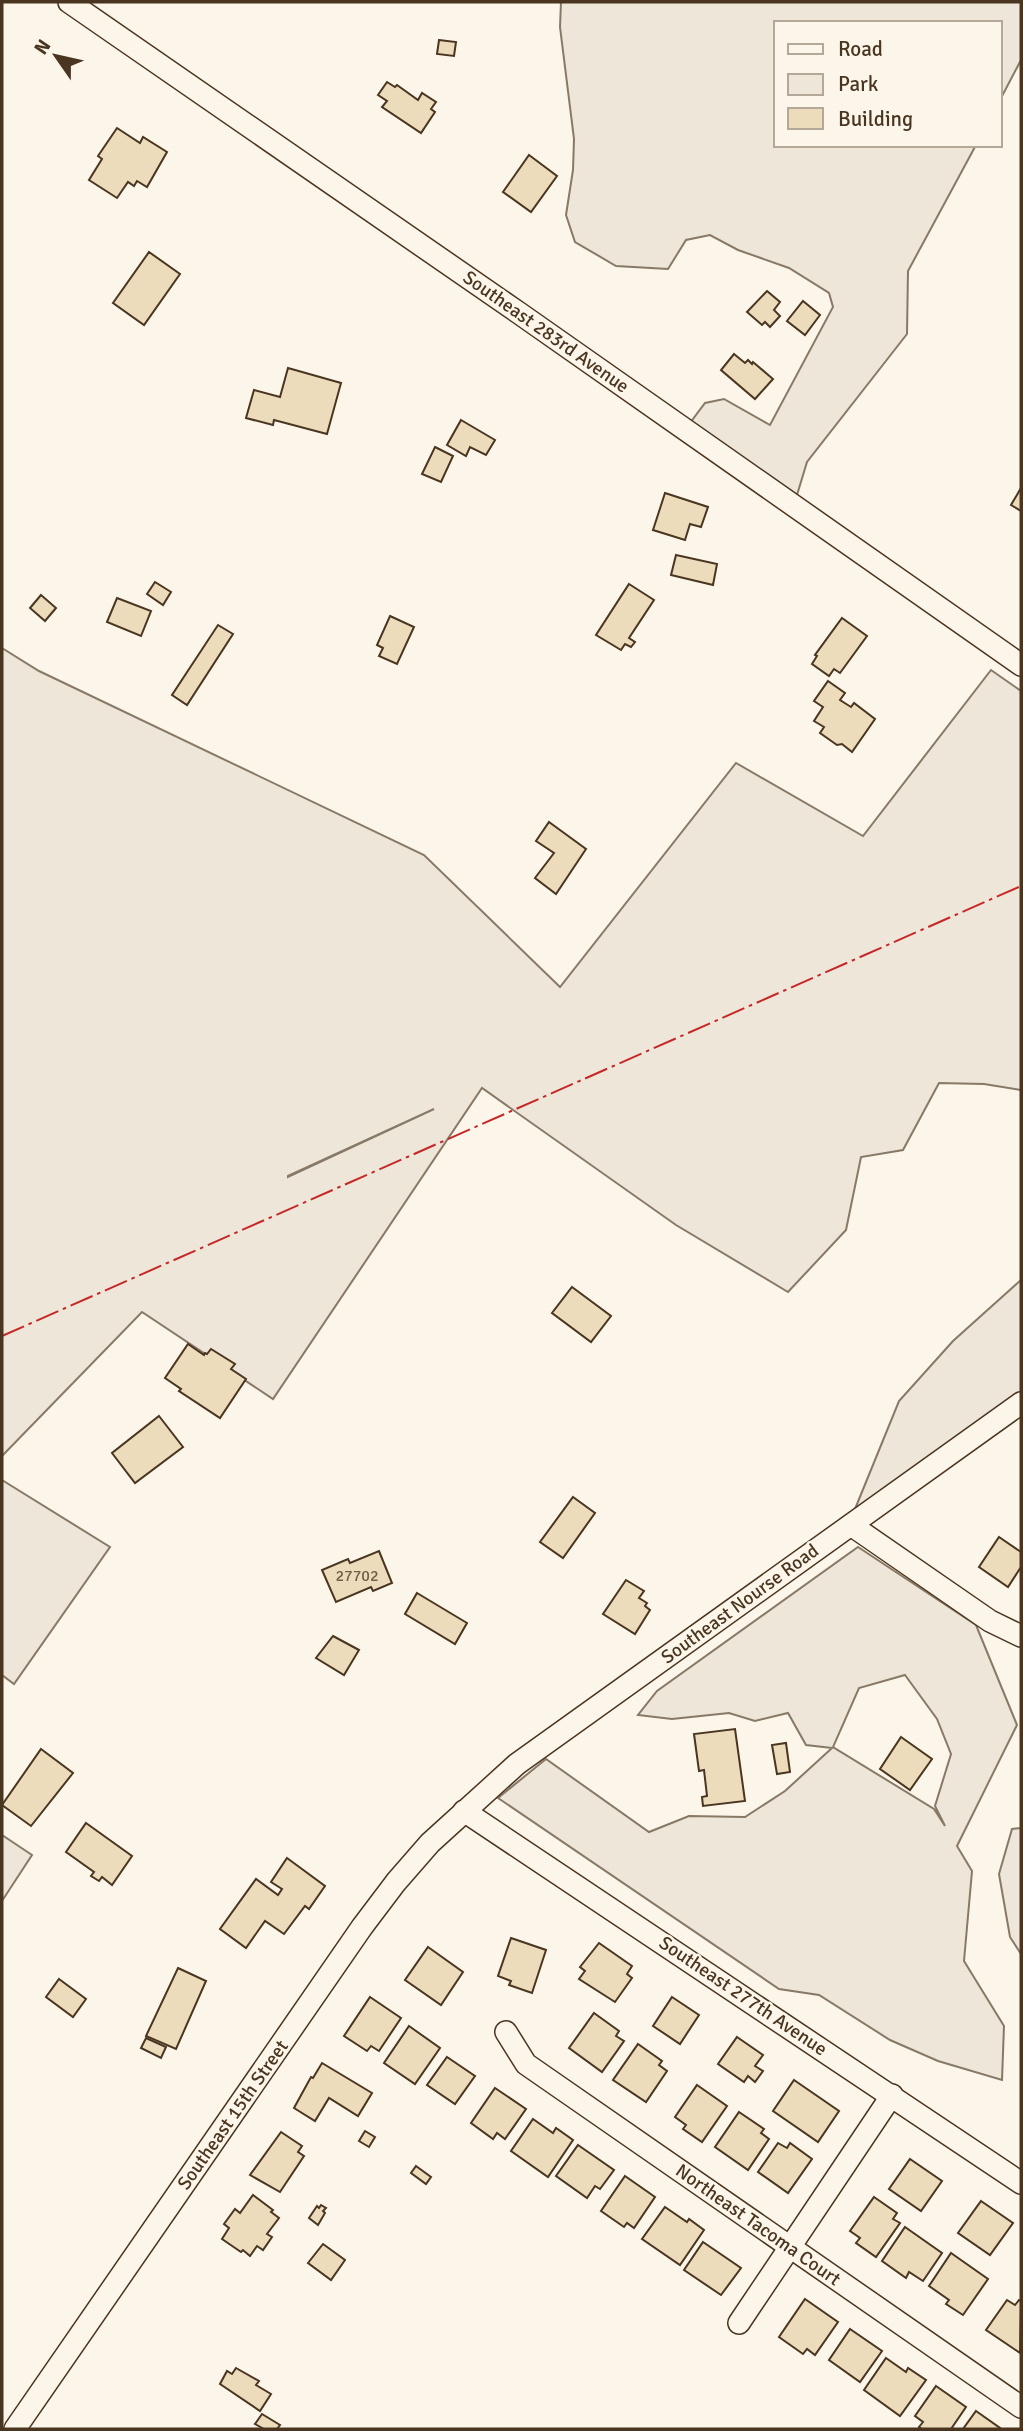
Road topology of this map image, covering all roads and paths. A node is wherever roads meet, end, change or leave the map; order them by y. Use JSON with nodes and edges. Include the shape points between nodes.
{"nodes":[{"id":1,"x":69,"y":2,"type":"edge"},
{"id":2,"x":1021,"y":665,"type":"edge"},
{"id":3,"x":1021,"y":1403,"type":"edge"},
{"id":4,"x":851,"y":1525,"type":"junction"},
{"id":5,"x":1021,"y":1636,"type":"edge"},
{"id":6,"x":464,"y":1811,"type":"junction"},
{"id":7,"x":506,"y":2032,"type":"dead end"},
{"id":8,"x":892,"y":2095,"type":"junction"},
{"id":9,"x":1021,"y":2183,"type":"edge"},
{"id":10,"x":790,"y":2247,"type":"junction"},
{"id":11,"x":739,"y":2323,"type":"dead end"},
{"id":12,"x":1021,"y":2407,"type":"edge"},
{"id":13,"x":15,"y":2429,"type":"edge"}],
"edges":[{"from":1,"to":2,"type":"street","name":"Southeast 283rd Avenue"},
{"from":3,"to":4,"type":"street","name":"Southeast Nourse Road"},
{"from":4,"to":5,"type":"street","via":[[990,1621]]},
{"from":4,"to":6,"type":"street","name":"Southeast Nourse Road","via":[[517,1764]]},
{"from":6,"to":8,"type":"street","name":"Southeast 277th Avenue"},
{"from":6,"to":13,"type":"street","name":"Southeast 15th Street","via":[[396,1882],[362,1927]]},
{"from":7,"to":10,"type":"street","name":"Northeast Tacoma Court","via":[[526,2064]]},
{"from":8,"to":9,"type":"street","name":"Southeast 277th Avenue"},
{"from":8,"to":10,"type":"street"},
{"from":10,"to":11,"type":"street"},
{"from":10,"to":12,"type":"street","name":"Northeast Tacoma Court"}]}
